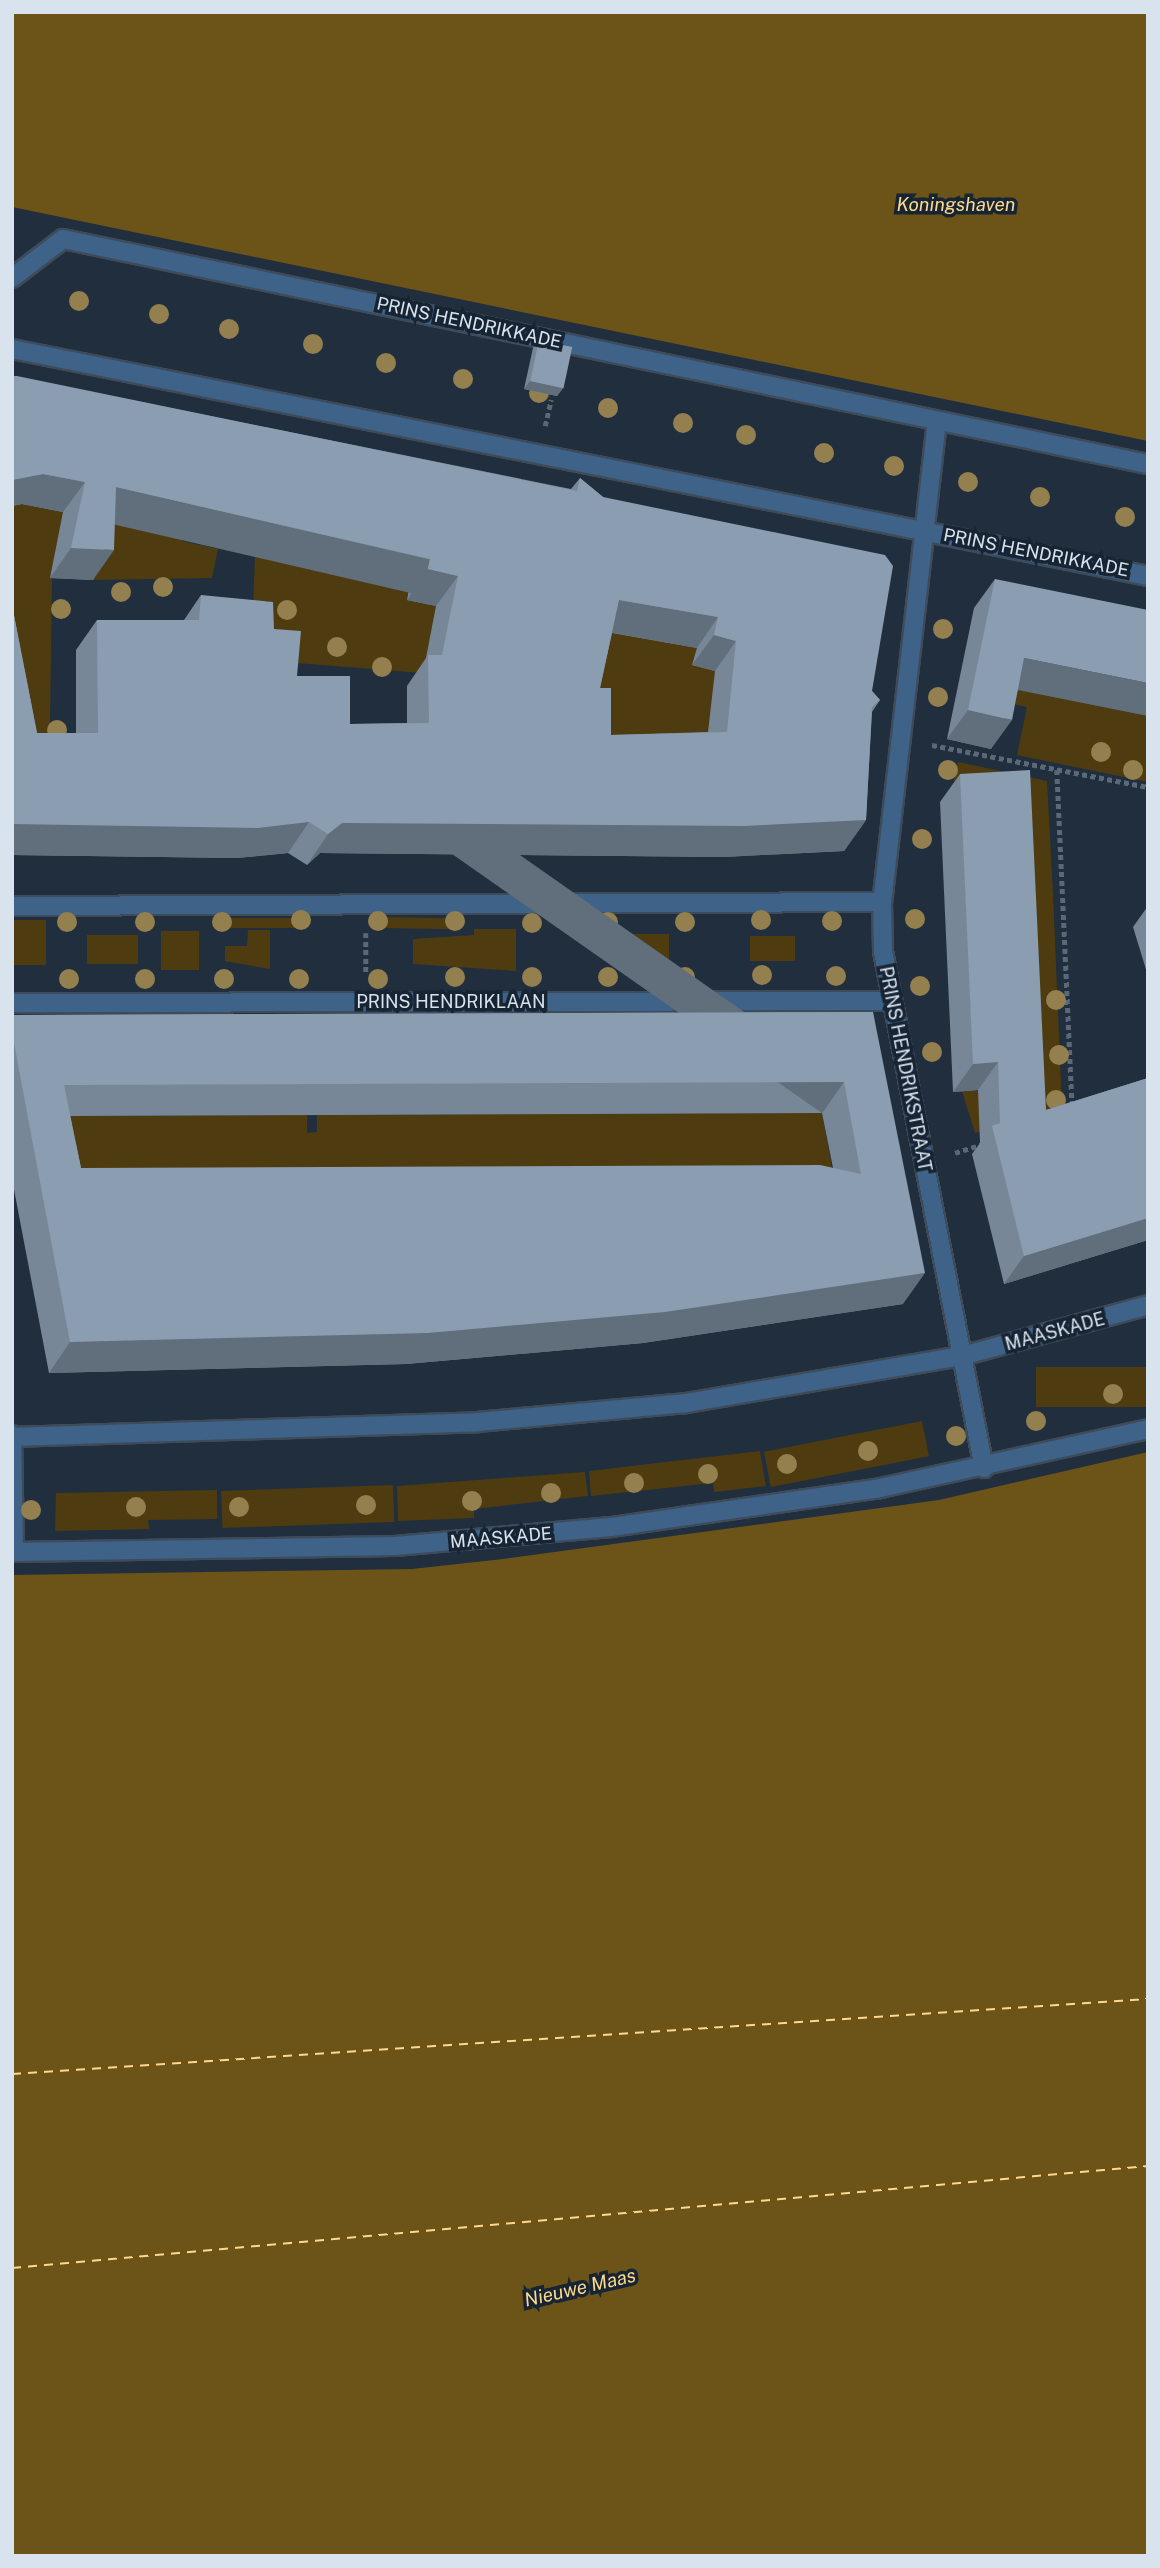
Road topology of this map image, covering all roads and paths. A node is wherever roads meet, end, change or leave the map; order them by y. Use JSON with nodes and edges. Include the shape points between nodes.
{"nodes":[{"id":1,"x":12,"y":278,"type":"edge"},
{"id":2,"x":12,"y":349,"type":"edge"},
{"id":3,"x":937,"y":421,"type":"junction"},
{"id":4,"x":1148,"y":464,"type":"edge"},
{"id":5,"x":924,"y":530,"type":"junction"},
{"id":6,"x":1148,"y":576,"type":"edge"},
{"id":7,"x":900,"y":739,"type":"junction"},
{"id":8,"x":1057,"y":770,"type":"junction"},
{"id":9,"x":1148,"y":787,"type":"edge"},
{"id":10,"x":882,"y":902,"type":"junction"},
{"id":11,"x":366,"y":904,"type":"junction"},
{"id":12,"x":12,"y":906,"type":"edge"},
{"id":13,"x":889,"y":1001,"type":"junction"},
{"id":14,"x":366,"y":1002,"type":"junction"},
{"id":15,"x":12,"y":1003,"type":"edge"},
{"id":16,"x":1072,"y":1116,"type":"edge"},
{"id":17,"x":998,"y":1139,"type":"edge"},
{"id":18,"x":923,"y":1167,"type":"junction"},
{"id":19,"x":1148,"y":1305,"type":"edge"},
{"id":20,"x":962,"y":1356,"type":"junction"},
{"id":21,"x":1148,"y":1429,"type":"edge"},
{"id":22,"x":12,"y":1437,"type":"edge"},
{"id":23,"x":984,"y":1468,"type":"junction"},
{"id":24,"x":13,"y":1552,"type":"edge"}],
"edges":[{"from":1,"to":3,"type":"street","name":"PRINS HENDRIKKADE","via":[[62,239]]},
{"from":2,"to":5,"type":"street","name":"PRINS HENDRIKKADE"},
{"from":3,"to":4,"type":"street","name":"PRINS HENDRIKKADE"},
{"from":3,"to":5,"type":"street","name":"PRINS HENDRIKKADE"},
{"from":5,"to":6,"type":"street","name":"PRINS HENDRIKKADE"},
{"from":5,"to":7,"type":"street","name":"PRINS HENDRIKSTRAAT"},
{"from":7,"to":8,"type":"path"},
{"from":7,"to":10,"type":"street","name":"PRINS HENDRIKSTRAAT"},
{"from":8,"to":9,"type":"path"},
{"from":8,"to":16,"type":"path"},
{"from":10,"to":11,"type":"street"},
{"from":10,"to":13,"type":"street","name":"PRINS HENDRIKSTRAAT"},
{"from":11,"to":12,"type":"street"},
{"from":11,"to":14,"type":"path"},
{"from":13,"to":14,"type":"street","name":"PRINS HENDRIKLAAN"},
{"from":13,"to":18,"type":"street","name":"PRINS HENDRIKSTRAAT"},
{"from":14,"to":15,"type":"street","name":"PRINS HENDRIKLAAN"},
{"from":17,"to":18,"type":"path"},
{"from":18,"to":20,"type":"street","name":"PRINS HENDRIKSTRAAT"},
{"from":19,"to":20,"type":"street","name":"MAASKADE"},
{"from":20,"to":22,"type":"street","name":"MAASKADE","via":[[753,1393],[551,1418]]},
{"from":20,"to":23,"type":"street"},
{"from":21,"to":23,"type":"street","name":"MAASKADE"},
{"from":22,"to":24,"type":"street","name":"MAASKADE"},
{"from":23,"to":24,"type":"street","name":"MAASKADE","via":[[768,1506],[430,1544]]}]}
